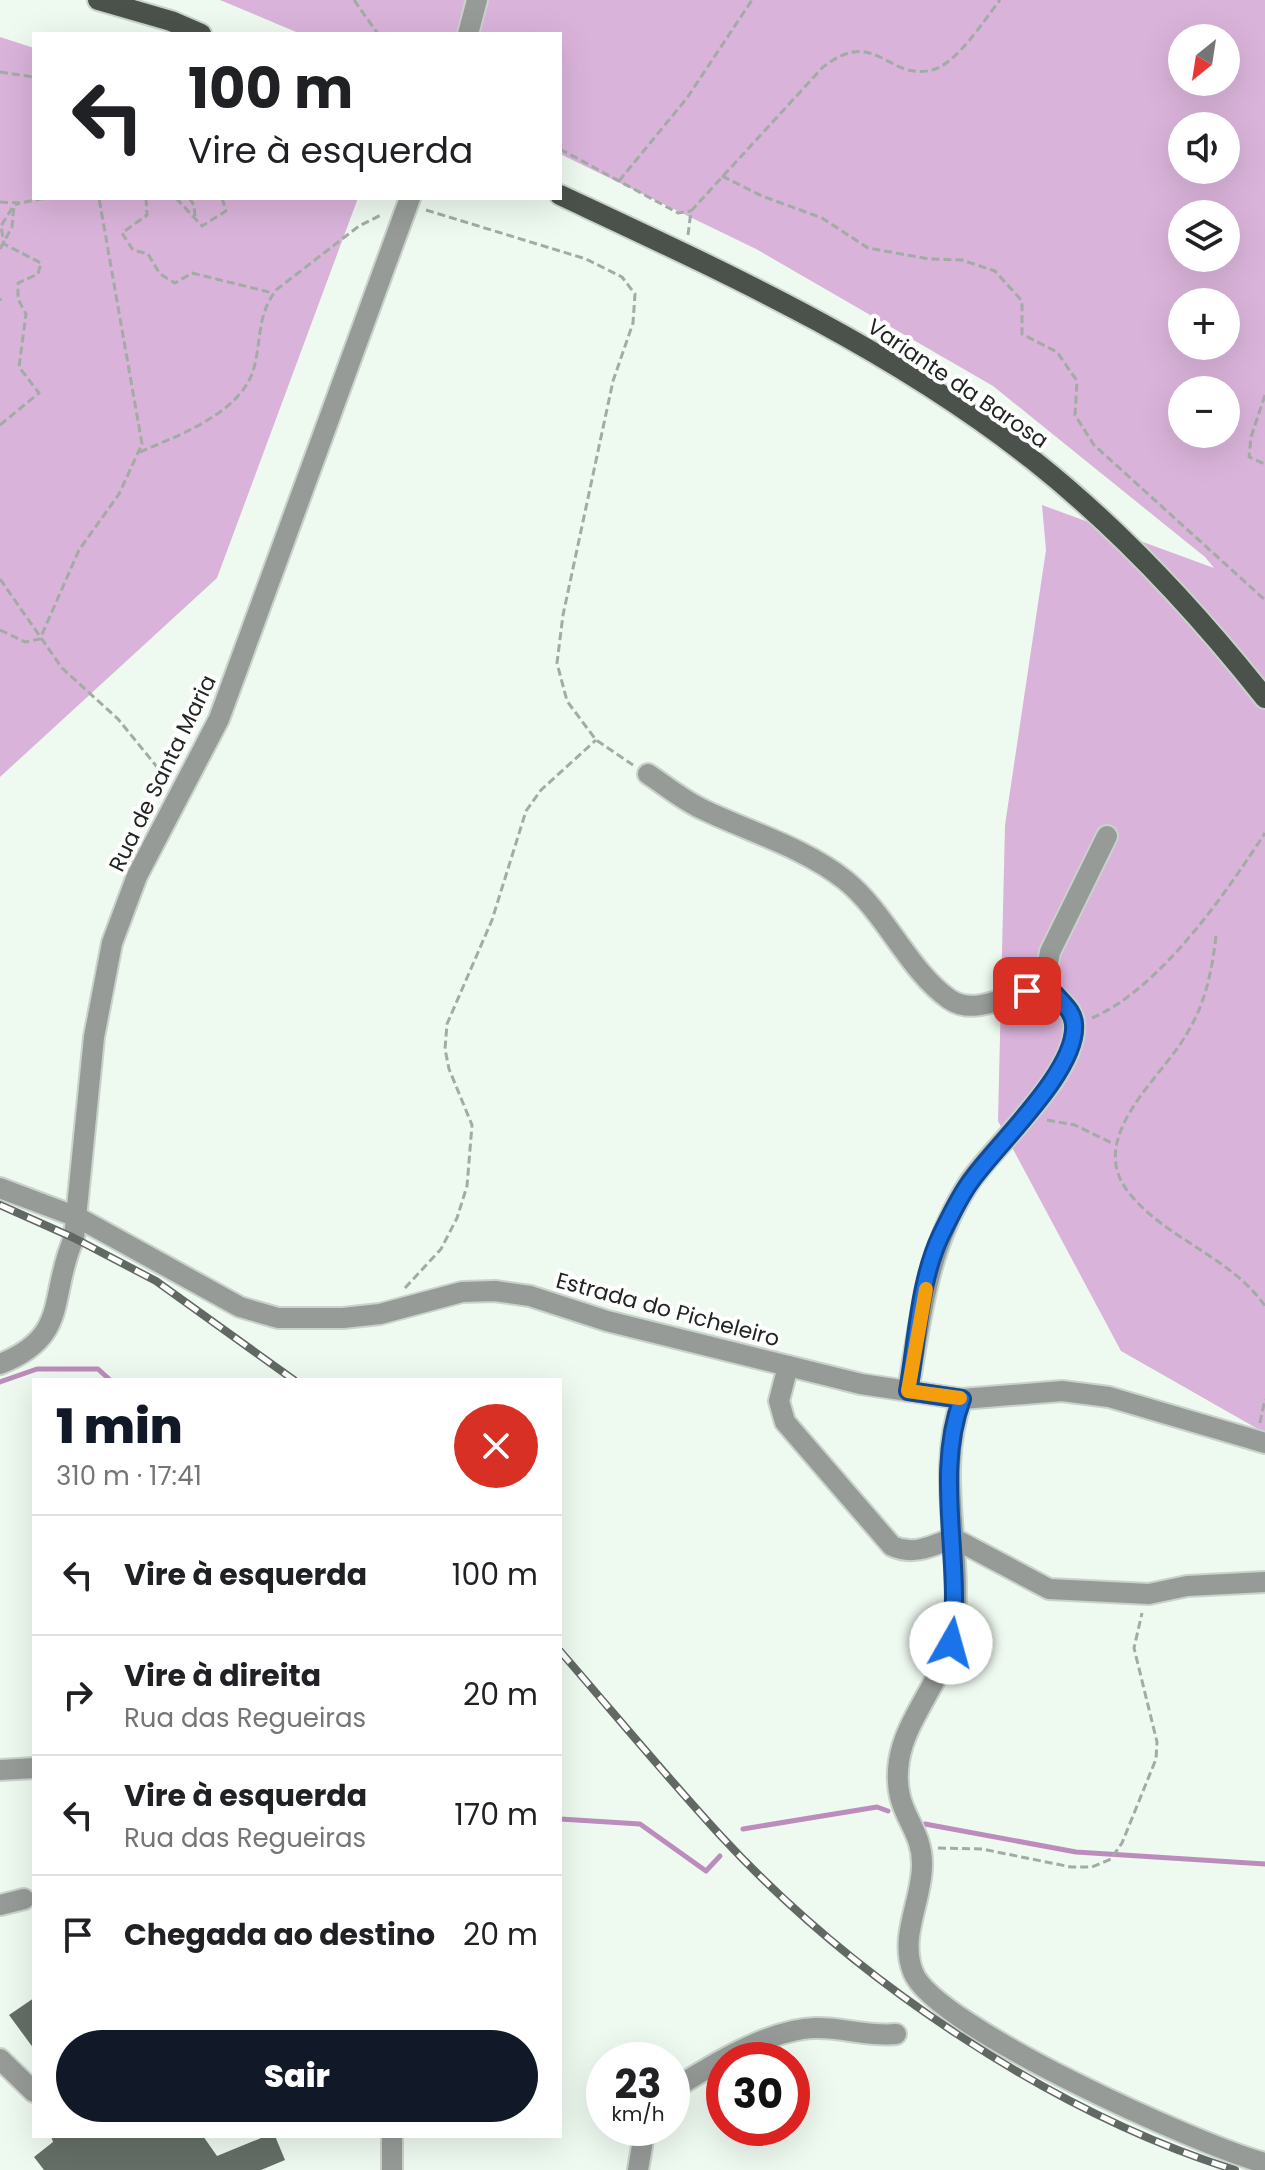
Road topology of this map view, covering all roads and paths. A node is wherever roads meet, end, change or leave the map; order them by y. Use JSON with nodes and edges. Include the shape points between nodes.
{"nodes":[{"id":1,"x":98,"y":0,"type":"edge"},
{"id":2,"x":142,"y":0,"type":"edge"},
{"id":3,"x":354,"y":0,"type":"edge"},
{"id":4,"x":477,"y":0,"type":"edge"},
{"id":5,"x":752,"y":0,"type":"edge"},
{"id":6,"x":1000,"y":0,"type":"edge"},
{"id":7,"x":171,"y":21,"type":"junction"},
{"id":8,"x":196,"y":32,"type":"edge"},
{"id":9,"x":377,"y":32,"type":"edge"},
{"id":10,"x":469,"y":32,"type":"edge"},
{"id":11,"x":0,"y":72,"type":"edge"},
{"id":12,"x":32,"y":77,"type":"edge"},
{"id":13,"x":562,"y":150,"type":"edge"},
{"id":14,"x":722,"y":176,"type":"junction"},
{"id":15,"x":619,"y":181,"type":"junction"},
{"id":16,"x":562,"y":196,"type":"edge"},
{"id":17,"x":36,"y":200,"type":"edge"},
{"id":18,"x":99,"y":200,"type":"edge"},
{"id":19,"x":146,"y":200,"type":"edge"},
{"id":20,"x":178,"y":200,"type":"edge"},
{"id":21,"x":190,"y":200,"type":"edge"},
{"id":22,"x":223,"y":200,"type":"edge"},
{"id":23,"x":410,"y":200,"type":"edge"},
{"id":24,"x":0,"y":202,"type":"edge"},
{"id":25,"x":20,"y":203,"type":"junction"},
{"id":26,"x":14,"y":205,"type":"junction"},
{"id":27,"x":195,"y":216,"type":"junction"},
{"id":28,"x":4,"y":244,"type":"junction"},
{"id":29,"x":0,"y":249,"type":"edge"},
{"id":30,"x":273,"y":293,"type":"junction"},
{"id":31,"x":1265,"y":395,"type":"edge"},
{"id":32,"x":0,"y":425,"type":"edge"},
{"id":33,"x":140,"y":452,"type":"junction"},
{"id":34,"x":1265,"y":464,"type":"edge"},
{"id":35,"x":0,"y":579,"type":"edge"},
{"id":36,"x":1265,"y":600,"type":"edge"},
{"id":37,"x":0,"y":630,"type":"edge"},
{"id":38,"x":40,"y":639,"type":"junction"},
{"id":39,"x":1265,"y":698,"type":"edge"},
{"id":40,"x":596,"y":740,"type":"junction"},
{"id":41,"x":648,"y":774,"type":"joint"},
{"id":42,"x":181,"y":797,"type":"junction"},
{"id":43,"x":1265,"y":833,"type":"edge"},
{"id":44,"x":1107,"y":836,"type":"dead end"},
{"id":45,"x":1216,"y":936,"type":"dead end"},
{"id":46,"x":1043,"y":993,"type":"junction"},
{"id":47,"x":1074,"y":1026,"type":"junction"},
{"id":48,"x":1020,"y":1122,"type":"junction"},
{"id":49,"x":1114,"y":1144,"type":"junction"},
{"id":50,"x":0,"y":1188,"type":"edge"},
{"id":51,"x":77,"y":1217,"type":"junction"},
{"id":52,"x":401,"y":1292,"type":"dead end"},
{"id":53,"x":1265,"y":1306,"type":"edge"},
{"id":54,"x":0,"y":1364,"type":"edge"},
{"id":55,"x":788,"y":1366,"type":"junction"},
{"id":56,"x":908,"y":1391,"type":"junction"},
{"id":57,"x":962,"y":1399,"type":"junction"},
{"id":58,"x":1265,"y":1399,"type":"edge"},
{"id":59,"x":1260,"y":1442,"type":"edge"},
{"id":60,"x":953,"y":1538,"type":"junction"},
{"id":61,"x":1265,"y":1582,"type":"edge"},
{"id":62,"x":1149,"y":1594,"type":"junction"},
{"id":63,"x":32,"y":1768,"type":"edge"},
{"id":64,"x":0,"y":1770,"type":"edge"},
{"id":65,"x":919,"y":1847,"type":"junction"},
{"id":66,"x":24,"y":1899,"type":"dead end"},
{"id":67,"x":0,"y":1905,"type":"edge"},
{"id":68,"x":896,"y":2034,"type":"dead end"},
{"id":69,"x":0,"y":2059,"type":"edge"},
{"id":70,"x":690,"y":2080,"type":"edge"},
{"id":71,"x":32,"y":2090,"type":"edge"},
{"id":72,"x":392,"y":2138,"type":"edge"},
{"id":73,"x":642,"y":2146,"type":"edge"},
{"id":74,"x":1265,"y":2163,"type":"edge"},
{"id":75,"x":390,"y":2170,"type":"edge"},
{"id":76,"x":638,"y":2170,"type":"edge"}],
"edges":[{"from":1,"to":7,"type":"main road"},
{"from":2,"to":7,"type":"main road"},
{"from":3,"to":9,"type":"path"},
{"from":4,"to":10,"type":"street"},
{"from":5,"to":15,"type":"path","via":[[687,98]]},
{"from":6,"to":14,"type":"path","via":[[962,48],[932,70],[906,69],[852,50],[839,54]]},
{"from":7,"to":8,"type":"main road"},
{"from":11,"to":12,"type":"path"},
{"from":13,"to":15,"type":"path"},
{"from":14,"to":15,"type":"path","via":[[691,211],[678,213]]},
{"from":14,"to":36,"type":"path","via":[[822,218],[868,248],[962,260],[995,271],[1022,301],[1022,334],[1057,352],[1077,381],[1075,415],[1094,445]]},
{"from":16,"to":39,"type":"main road","name":"Variante da Barosa","via":[[793,307],[899,368],[996,433],[1158,573]]},
{"from":17,"to":25,"type":"path"},
{"from":18,"to":33,"type":"path"},
{"from":19,"to":30,"type":"path","via":[[147,215],[122,233],[133,250],[148,254],[160,274],[175,283],[192,273]]},
{"from":20,"to":27,"type":"path"},
{"from":21,"to":27,"type":"path"},
{"from":22,"to":27,"type":"path","via":[[226,211],[202,226]]},
{"from":23,"to":30,"type":"path","via":[[359,226]]},
{"from":23,"to":40,"type":"path","via":[[444,217],[586,259],[622,277],[635,294],[633,323],[613,381],[563,615],[557,663],[567,701]]},
{"from":23,"to":42,"type":"street","name":"Rua de Santa Maria","via":[[246,651]]},
{"from":24,"to":25,"type":"path"},
{"from":25,"to":26,"type":"path"},
{"from":26,"to":28,"type":"path"},
{"from":26,"to":28,"type":"path","via":[[1,226]]},
{"from":28,"to":29,"type":"path"},
{"from":28,"to":32,"type":"path","via":[[41,263],[38,274],[18,283],[26,314],[19,367],[39,393]]},
{"from":30,"to":33,"type":"path","via":[[258,326],[253,371],[241,393],[177,436]]},
{"from":31,"to":34,"type":"path","via":[[1249,457]]},
{"from":33,"to":38,"type":"path","via":[[119,494],[79,550]]},
{"from":35,"to":38,"type":"path"},
{"from":37,"to":38,"type":"path","via":[[25,642]]},
{"from":38,"to":42,"type":"path","via":[[62,668],[118,719]]},
{"from":40,"to":41,"type":"path"},
{"from":40,"to":52,"type":"path","via":[[541,790],[526,811],[492,920],[447,1024],[449,1069],[472,1125],[467,1186],[441,1249]]},
{"from":41,"to":46,"type":"street","via":[[700,808],[845,879],[938,991],[954,1002],[993,1004],[1027,991]]},
{"from":42,"to":51,"type":"street","name":"Rua de Santa Maria","via":[[137,876],[103,980]]},
{"from":43,"to":47,"type":"path","via":[[1226,893],[1149,979],[1112,1009]]},
{"from":44,"to":46,"type":"street","via":[[1050,952]]},
{"from":45,"to":49,"type":"path","via":[[1205,994],[1187,1035],[1149,1083]]},
{"from":46,"to":47,"type":"street","via":[[1055,994],[1071,1012]]},
{"from":47,"to":48,"type":"street","via":[[1071,1046],[1046,1091]]},
{"from":48,"to":49,"type":"path","via":[[1075,1125]]},
{"from":48,"to":56,"type":"street","via":[[970,1183],[931,1260]]},
{"from":49,"to":53,"type":"path","via":[[1116,1172],[1130,1194],[1161,1223],[1223,1263]]},
{"from":50,"to":51,"type":"street","name":"Estrada do Picheleiro"},
{"from":51,"to":54,"type":"street","name":"Rua de Santa Maria","via":[[51,1324],[41,1341]]},
{"from":51,"to":55,"type":"street","name":"Estrada do Picheleiro","via":[[240,1307],[278,1318],[356,1317],[462,1292],[495,1291]]},
{"from":55,"to":56,"type":"street","name":"Estrada do Picheleiro"},
{"from":55,"to":60,"type":"street","via":[[779,1401],[785,1422],[892,1546],[905,1552],[922,1550]]},
{"from":56,"to":57,"type":"street","name":"Estrada do Picheleiro"},
{"from":57,"to":59,"type":"street","name":"Estrada do Picheleiro","via":[[1062,1391],[1109,1397]]},
{"from":57,"to":60,"type":"street","via":[[949,1462]]},
{"from":58,"to":59,"type":"path"},
{"from":60,"to":62,"type":"street","via":[[1049,1589]]},
{"from":60,"to":65,"type":"street","via":[[957,1608],[951,1643],[900,1755],[896,1785]]},
{"from":61,"to":62,"type":"street","via":[[1187,1586]]},
{"from":62,"to":65,"type":"path","via":[[1134,1648],[1157,1742],[1156,1759],[1111,1859],[1092,1867],[1071,1867],[982,1849]]},
{"from":63,"to":64,"type":"street"},
{"from":65,"to":74,"type":"street","via":[[922,1864],[908,1957],[923,1991],[961,2018],[1113,2102],[1181,2135]]},
{"from":66,"to":67,"type":"street"},
{"from":68,"to":70,"type":"street","via":[[873,2037],[815,2028],[793,2032],[742,2051]]},
{"from":69,"to":71,"type":"street"},
{"from":72,"to":75,"type":"street"},
{"from":73,"to":76,"type":"street"}]}
